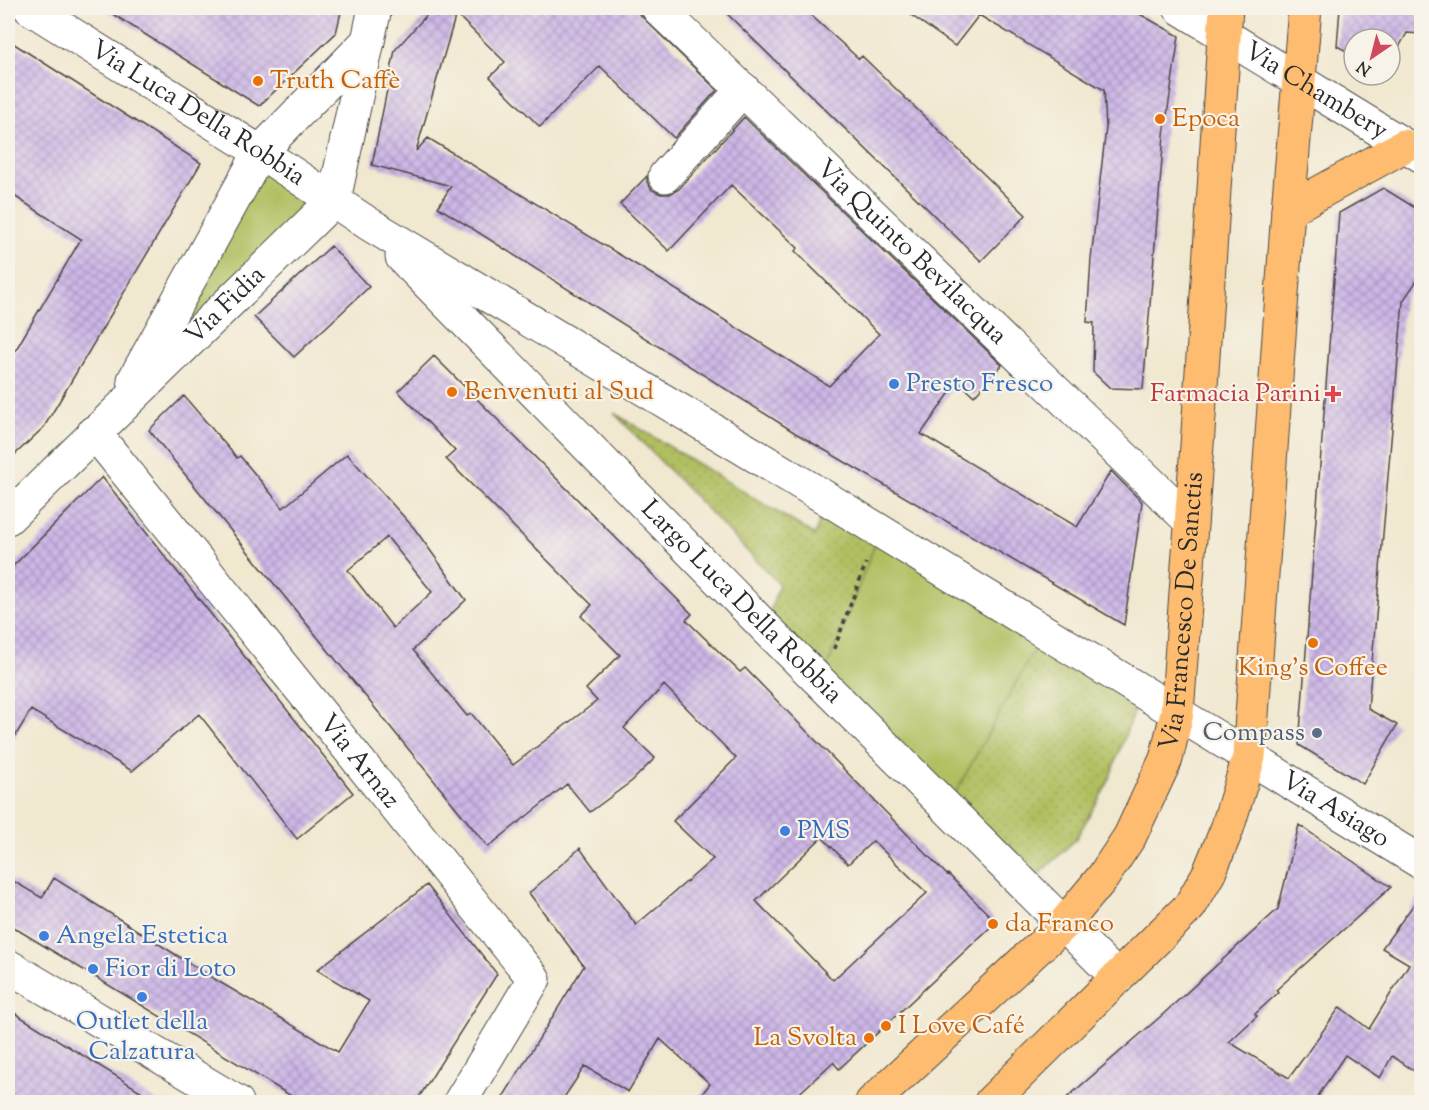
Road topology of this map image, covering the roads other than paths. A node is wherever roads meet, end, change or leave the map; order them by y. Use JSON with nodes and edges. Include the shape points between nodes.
{"nodes":[{"id":1,"x":30,"y":8,"type":"edge"},
{"id":2,"x":375,"y":8,"type":"edge"},
{"id":3,"x":658,"y":8,"type":"edge"},
{"id":4,"x":1180,"y":8,"type":"edge"},
{"id":5,"x":1305,"y":8,"type":"edge"},
{"id":6,"x":1225,"y":21,"type":"edge"},
{"id":7,"x":368,"y":41,"type":"junction"},
{"id":8,"x":1298,"y":81,"type":"junction"},
{"id":9,"x":742,"y":89,"type":"junction"},
{"id":10,"x":1413,"y":151,"type":"edge"},
{"id":11,"x":260,"y":152,"type":"junction"},
{"id":12,"x":665,"y":176,"type":"dead end"},
{"id":13,"x":334,"y":200,"type":"junction"},
{"id":14,"x":1288,"y":210,"type":"junction"},
{"id":15,"x":369,"y":224,"type":"junction"},
{"id":16,"x":105,"y":421,"type":"junction"},
{"id":17,"x":8,"y":518,"type":"edge"},
{"id":18,"x":1191,"y":522,"type":"junction"},
{"id":19,"x":1177,"y":713,"type":"junction"},
{"id":20,"x":1249,"y":757,"type":"junction"},
{"id":21,"x":1421,"y":861,"type":"edge"},
{"id":22,"x":1064,"y":924,"type":"junction"},
{"id":23,"x":8,"y":966,"type":"edge"},
{"id":24,"x":1119,"y":978,"type":"junction"},
{"id":25,"x":1005,"y":1099,"type":"edge"},
{"id":26,"x":237,"y":1102,"type":"edge"},
{"id":27,"x":460,"y":1102,"type":"edge"},
{"id":28,"x":872,"y":1102,"type":"edge"}],
"edges":[{"from":1,"to":11,"type":"street","name":"Via Luca Della Robbia"},
{"from":2,"to":7,"type":"street"},
{"from":3,"to":9,"type":"street","name":"Via Quinto Bevilacqua"},
{"from":4,"to":6,"type":"street","name":"Via Chambery"},
{"from":5,"to":8,"type":"main road"},
{"from":6,"to":8,"type":"street","name":"Via Chambery"},
{"from":6,"to":18,"type":"main road","name":"Via Francesco De Sanctis"},
{"from":7,"to":11,"type":"street"},
{"from":7,"to":13,"type":"street"},
{"from":8,"to":10,"type":"street","name":"Via Chambery"},
{"from":8,"to":14,"type":"main road"},
{"from":9,"to":12,"type":"street"},
{"from":9,"to":18,"type":"street","name":"Via Quinto Bevilacqua"},
{"from":10,"to":14,"type":"main road"},
{"from":11,"to":13,"type":"street","name":"Via Luca Della Robbia"},
{"from":11,"to":16,"type":"street","name":"Via Fidia"},
{"from":13,"to":15,"type":"street","name":"Largo Luca Della Robbia"},
{"from":13,"to":16,"type":"street","name":"Via Fidia"},
{"from":14,"to":20,"type":"main road"},
{"from":15,"to":19,"type":"street","name":"Largo Luca Della Robbia"},
{"from":15,"to":22,"type":"street","name":"Largo Luca Della Robbia"},
{"from":16,"to":17,"type":"street","name":"Via Fidia"},
{"from":16,"to":27,"type":"street","name":"Via Arnaz","via":[[534,979]]},
{"from":18,"to":19,"type":"main road","name":"Via Francesco De Sanctis"},
{"from":19,"to":20,"type":"street","name":"Largo Luca Della Robbia"},
{"from":19,"to":22,"type":"main road","name":"Via Francesco De Sanctis","via":[[1166,759],[1131,836]]},
{"from":20,"to":21,"type":"street","name":"Via Asiago"},
{"from":20,"to":24,"type":"main road","via":[[1227,829],[1190,906]]},
{"from":22,"to":24,"type":"street","name":"Largo Luca Della Robbia"},
{"from":22,"to":28,"type":"main road","name":"Via Francesco De Sanctis"},
{"from":23,"to":26,"type":"street"},
{"from":24,"to":25,"type":"main road"}]}
